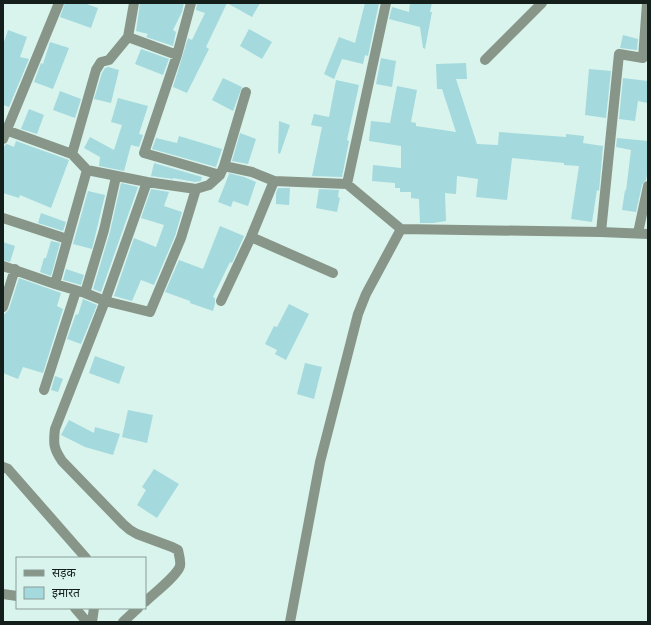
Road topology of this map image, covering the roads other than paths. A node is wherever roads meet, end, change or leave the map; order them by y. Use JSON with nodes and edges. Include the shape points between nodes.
{"nodes":[{"id":1,"x":59,"y":3,"type":"edge"},
{"id":2,"x":134,"y":3,"type":"edge"},
{"id":3,"x":191,"y":3,"type":"edge"},
{"id":4,"x":386,"y":3,"type":"edge"},
{"id":5,"x":542,"y":3,"type":"edge"},
{"id":6,"x":647,"y":3,"type":"edge"},
{"id":7,"x":128,"y":37,"type":"junction"},
{"id":8,"x":177,"y":54,"type":"junction"},
{"id":9,"x":485,"y":60,"type":"dead end"},
{"id":10,"x":246,"y":92,"type":"dead end"},
{"id":11,"x":4,"y":133,"type":"edge"},
{"id":12,"x":72,"y":154,"type":"junction"},
{"id":13,"x":86,"y":170,"type":"junction"},
{"id":14,"x":222,"y":170,"type":"junction"},
{"id":15,"x":116,"y":177,"type":"junction"},
{"id":16,"x":274,"y":181,"type":"junction"},
{"id":17,"x":147,"y":182,"type":"junction"},
{"id":18,"x":347,"y":184,"type":"junction"},
{"id":19,"x":648,"y":186,"type":"edge"},
{"id":20,"x":196,"y":189,"type":"junction"},
{"id":21,"x":3,"y":218,"type":"edge"},
{"id":22,"x":402,"y":229,"type":"junction"},
{"id":23,"x":601,"y":232,"type":"junction"},
{"id":24,"x":643,"y":234,"type":"edge"},
{"id":25,"x":251,"y":237,"type":"junction"},
{"id":26,"x":67,"y":239,"type":"junction"},
{"id":27,"x":3,"y":266,"type":"edge"},
{"id":28,"x":15,"y":269,"type":"junction"},
{"id":29,"x":333,"y":273,"type":"dead end"},
{"id":30,"x":55,"y":284,"type":"junction"},
{"id":31,"x":81,"y":292,"type":"junction"},
{"id":32,"x":105,"y":301,"type":"junction"},
{"id":33,"x":221,"y":301,"type":"dead end"},
{"id":34,"x":3,"y":307,"type":"edge"},
{"id":35,"x":44,"y":390,"type":"dead end"},
{"id":36,"x":3,"y":467,"type":"edge"},
{"id":37,"x":85,"y":557,"type":"edge"},
{"id":38,"x":3,"y":594,"type":"edge"},
{"id":39,"x":16,"y":596,"type":"edge"},
{"id":40,"x":146,"y":601,"type":"edge"},
{"id":41,"x":76,"y":609,"type":"edge"},
{"id":42,"x":94,"y":609,"type":"edge"},
{"id":43,"x":137,"y":609,"type":"edge"},
{"id":44,"x":87,"y":622,"type":"edge"},
{"id":45,"x":92,"y":622,"type":"edge"},
{"id":46,"x":123,"y":622,"type":"edge"},
{"id":47,"x":290,"y":622,"type":"edge"}],
"edges":[{"from":1,"to":11,"type":"street"},
{"from":2,"to":7,"type":"street"},
{"from":3,"to":8,"type":"street"},
{"from":4,"to":18,"type":"street"},
{"from":5,"to":9,"type":"street"},
{"from":6,"to":23,"type":"street","via":[[642,58],[619,54]]},
{"from":7,"to":8,"type":"street"},
{"from":7,"to":12,"type":"street","via":[[109,60],[101,62],[96,70]]},
{"from":8,"to":14,"type":"street","via":[[144,153]]},
{"from":10,"to":14,"type":"street"},
{"from":11,"to":12,"type":"street"},
{"from":12,"to":13,"type":"street"},
{"from":13,"to":15,"type":"street"},
{"from":13,"to":26,"type":"street"},
{"from":14,"to":16,"type":"street","via":[[252,172]]},
{"from":14,"to":20,"type":"street","via":[[209,185]]},
{"from":15,"to":17,"type":"street"},
{"from":15,"to":31,"type":"street","via":[[104,230]]},
{"from":16,"to":18,"type":"street"},
{"from":16,"to":25,"type":"street"},
{"from":17,"to":20,"type":"street"},
{"from":17,"to":32,"type":"street"},
{"from":18,"to":22,"type":"street"},
{"from":19,"to":24,"type":"street"},
{"from":20,"to":32,"type":"street","via":[[180,238],[150,312]]},
{"from":21,"to":26,"type":"street"},
{"from":22,"to":23,"type":"street"},
{"from":22,"to":47,"type":"street","via":[[366,294],[358,314],[320,462]]},
{"from":23,"to":24,"type":"street"},
{"from":25,"to":29,"type":"street"},
{"from":25,"to":33,"type":"street"},
{"from":26,"to":30,"type":"street"},
{"from":27,"to":28,"type":"street"},
{"from":28,"to":30,"type":"street"},
{"from":28,"to":34,"type":"street"},
{"from":30,"to":31,"type":"street"},
{"from":31,"to":32,"type":"street"},
{"from":31,"to":35,"type":"street"},
{"from":32,"to":40,"type":"street","via":[[55,429],[53,442],[55,451],[62,461],[123,524],[137,534],[178,550],[180,565],[175,573]]},
{"from":36,"to":37,"type":"street","via":[[8,469]]},
{"from":38,"to":39,"type":"street"},
{"from":41,"to":44,"type":"street"},
{"from":42,"to":45,"type":"street"},
{"from":43,"to":46,"type":"street"}]}
